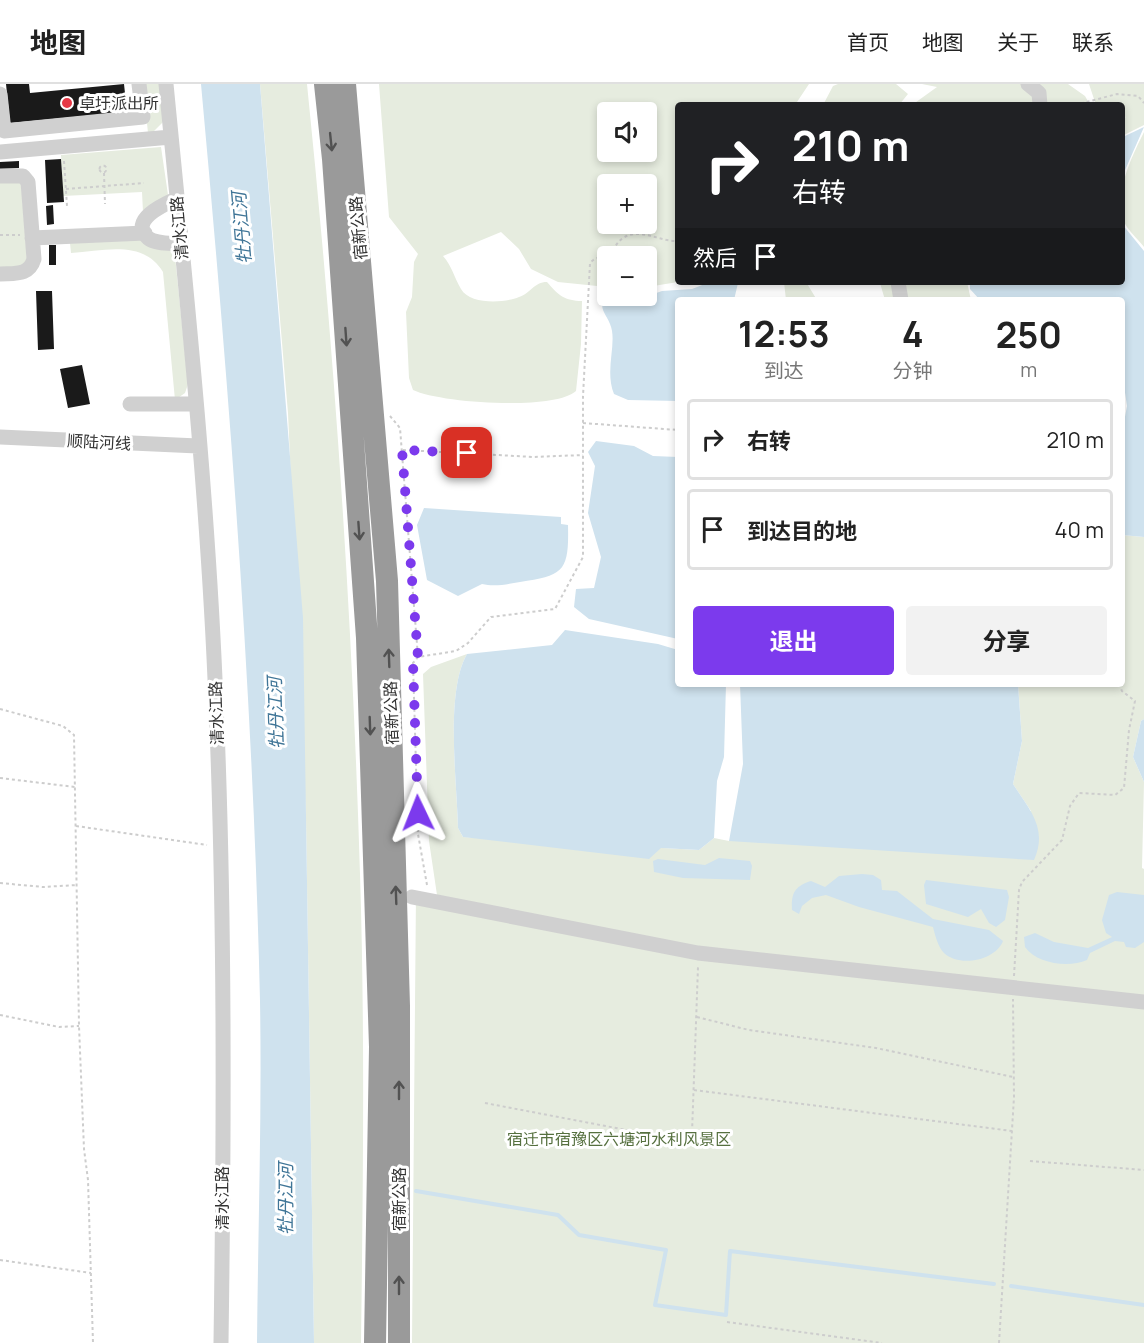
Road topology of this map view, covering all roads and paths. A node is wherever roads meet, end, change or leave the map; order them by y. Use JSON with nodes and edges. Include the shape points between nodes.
{"nodes":[{"id":1,"x":139,"y":84,"type":"edge"},
{"id":2,"x":166,"y":84,"type":"edge"},
{"id":3,"x":325,"y":84,"type":"edge"},
{"id":4,"x":345,"y":84,"type":"edge"},
{"id":5,"x":1028,"y":84,"type":"edge"},
{"id":6,"x":0,"y":94,"type":"edge"},
{"id":7,"x":1040,"y":102,"type":"edge"},
{"id":8,"x":1086,"y":102,"type":"edge"},
{"id":9,"x":1144,"y":103,"type":"edge"},
{"id":10,"x":171,"y":137,"type":"junction"},
{"id":11,"x":0,"y":152,"type":"edge"},
{"id":12,"x":64,"y":156,"type":"dead end"},
{"id":13,"x":104,"y":173,"type":"dead end"},
{"id":14,"x":0,"y":176,"type":"edge"},
{"id":15,"x":144,"y":183,"type":"dead end"},
{"id":16,"x":104,"y":186,"type":"junction"},
{"id":17,"x":66,"y":189,"type":"junction"},
{"id":18,"x":176,"y":199,"type":"junction"},
{"id":19,"x":105,"y":204,"type":"dead end"},
{"id":20,"x":67,"y":206,"type":"dead end"},
{"id":21,"x":144,"y":227,"type":"junction"},
{"id":22,"x":32,"y":234,"type":"junction"},
{"id":23,"x":0,"y":235,"type":"edge"},
{"id":24,"x":675,"y":240,"type":"edge"},
{"id":25,"x":180,"y":244,"type":"junction"},
{"id":26,"x":0,"y":274,"type":"edge"},
{"id":27,"x":130,"y":404,"type":"dead end"},
{"id":28,"x":195,"y":404,"type":"junction"},
{"id":29,"x":383,"y":412,"type":"dead end"},
{"id":30,"x":583,"y":423,"type":"junction"},
{"id":31,"x":675,"y":430,"type":"edge"},
{"id":32,"x":0,"y":437,"type":"edge"},
{"id":33,"x":198,"y":446,"type":"junction"},
{"id":34,"x":402,"y":450,"type":"junction"},
{"id":35,"x":583,"y":455,"type":"junction"},
{"id":36,"x":418,"y":657,"type":"junction"},
{"id":37,"x":1120,"y":687,"type":"edge"},
{"id":38,"x":0,"y":709,"type":"edge"},
{"id":39,"x":0,"y":778,"type":"edge"},
{"id":40,"x":75,"y":787,"type":"junction"},
{"id":41,"x":76,"y":826,"type":"junction"},
{"id":42,"x":219,"y":846,"type":"junction"},
{"id":43,"x":0,"y":883,"type":"edge"},
{"id":44,"x":77,"y":885,"type":"junction"},
{"id":45,"x":412,"y":897,"type":"dead end"},
{"id":46,"x":429,"y":900,"type":"junction"},
{"id":47,"x":698,"y":953,"type":"junction"},
{"id":48,"x":1013,"y":988,"type":"junction"},
{"id":49,"x":1144,"y":1002,"type":"edge"},
{"id":50,"x":0,"y":1015,"type":"edge"},
{"id":51,"x":697,"y":1017,"type":"junction"},
{"id":52,"x":79,"y":1026,"type":"junction"},
{"id":53,"x":1013,"y":1077,"type":"junction"},
{"id":54,"x":694,"y":1090,"type":"junction"},
{"id":55,"x":485,"y":1103,"type":"dead end"},
{"id":56,"x":1011,"y":1131,"type":"junction"},
{"id":57,"x":1030,"y":1161,"type":"dead end"},
{"id":58,"x":1144,"y":1170,"type":"edge"},
{"id":59,"x":0,"y":1260,"type":"edge"},
{"id":60,"x":91,"y":1273,"type":"junction"},
{"id":61,"x":727,"y":1322,"type":"dead end"},
{"id":62,"x":93,"y":1343,"type":"edge"},
{"id":63,"x":220,"y":1343,"type":"edge"},
{"id":64,"x":375,"y":1343,"type":"edge"},
{"id":65,"x":399,"y":1343,"type":"edge"},
{"id":66,"x":882,"y":1343,"type":"edge"},
{"id":67,"x":999,"y":1343,"type":"edge"}],
"edges":[{"from":1,"to":6,"type":"street","via":[[142,117],[4,131]]},
{"from":2,"to":10,"type":"street","name":"清水江路"},
{"from":3,"to":64,"type":"highway","name":"宿新公路","one_way":true,"via":[[367,638],[380,1047]]},
{"from":65,"to":4,"type":"highway","name":"宿新公路","one_way":true,"via":[[399,1006],[387,581]]},
{"from":5,"to":7,"type":"street","via":[[1039,93]]},
{"from":8,"to":9,"type":"path","via":[[1117,94],[1138,96]]},
{"from":10,"to":11,"type":"street"},
{"from":10,"to":18,"type":"street","name":"清水江路"},
{"from":12,"to":17,"type":"path"},
{"from":13,"to":16,"type":"path"},
{"from":14,"to":22,"type":"street","via":[[23,176],[28,182]]},
{"from":15,"to":16,"type":"path"},
{"from":16,"to":17,"type":"path"},
{"from":16,"to":19,"type":"path"},
{"from":17,"to":20,"type":"path"},
{"from":18,"to":21,"type":"street","via":[[153,210]]},
{"from":18,"to":25,"type":"street","name":"清水江路"},
{"from":21,"to":22,"type":"street"},
{"from":21,"to":25,"type":"street","via":[[148,238]]},
{"from":22,"to":23,"type":"path"},
{"from":22,"to":26,"type":"street","via":[[32,266],[21,273]]},
{"from":24,"to":30,"type":"path","via":[[631,235],[590,263]]},
{"from":25,"to":28,"type":"street","name":"清水江路"},
{"from":27,"to":28,"type":"street"},
{"from":28,"to":33,"type":"street","name":"清水江路"},
{"from":29,"to":34,"type":"path","via":[[400,428]]},
{"from":30,"to":31,"type":"path"},
{"from":30,"to":35,"type":"path"},
{"from":32,"to":33,"type":"street","name":"顺陆河线"},
{"from":33,"to":42,"type":"street","name":"清水江路","via":[[216,703]]},
{"from":34,"to":35,"type":"path","via":[[534,457]]},
{"from":34,"to":36,"type":"path"},
{"from":35,"to":36,"type":"path","via":[[582,557],[561,603],[555,609],[491,617],[456,651]]},
{"from":36,"to":46,"type":"path","via":[[413,663],[418,834]]},
{"from":37,"to":48,"type":"path","via":[[1135,701],[1124,788],[1115,795],[1079,793],[1070,806],[1062,840],[1022,882]]},
{"from":38,"to":40,"type":"path","via":[[69,730],[74,735]]},
{"from":39,"to":40,"type":"path"},
{"from":40,"to":41,"type":"path"},
{"from":41,"to":42,"type":"path"},
{"from":41,"to":44,"type":"path"},
{"from":42,"to":63,"type":"street","name":"清水江路"},
{"from":43,"to":44,"type":"path"},
{"from":44,"to":52,"type":"path"},
{"from":45,"to":46,"type":"street"},
{"from":46,"to":47,"type":"street"},
{"from":47,"to":48,"type":"street"},
{"from":47,"to":51,"type":"path"},
{"from":48,"to":49,"type":"street"},
{"from":48,"to":53,"type":"path"},
{"from":50,"to":52,"type":"path","via":[[59,1027]]},
{"from":51,"to":53,"type":"path","via":[[749,1030],[842,1042]]},
{"from":51,"to":54,"type":"path"},
{"from":52,"to":60,"type":"path"},
{"from":53,"to":56,"type":"path"},
{"from":54,"to":55,"type":"path","via":[[692,1133],[684,1141]]},
{"from":54,"to":56,"type":"path"},
{"from":56,"to":67,"type":"path"},
{"from":57,"to":58,"type":"path"},
{"from":59,"to":60,"type":"path"},
{"from":60,"to":62,"type":"path"},
{"from":61,"to":66,"type":"path"}]}
